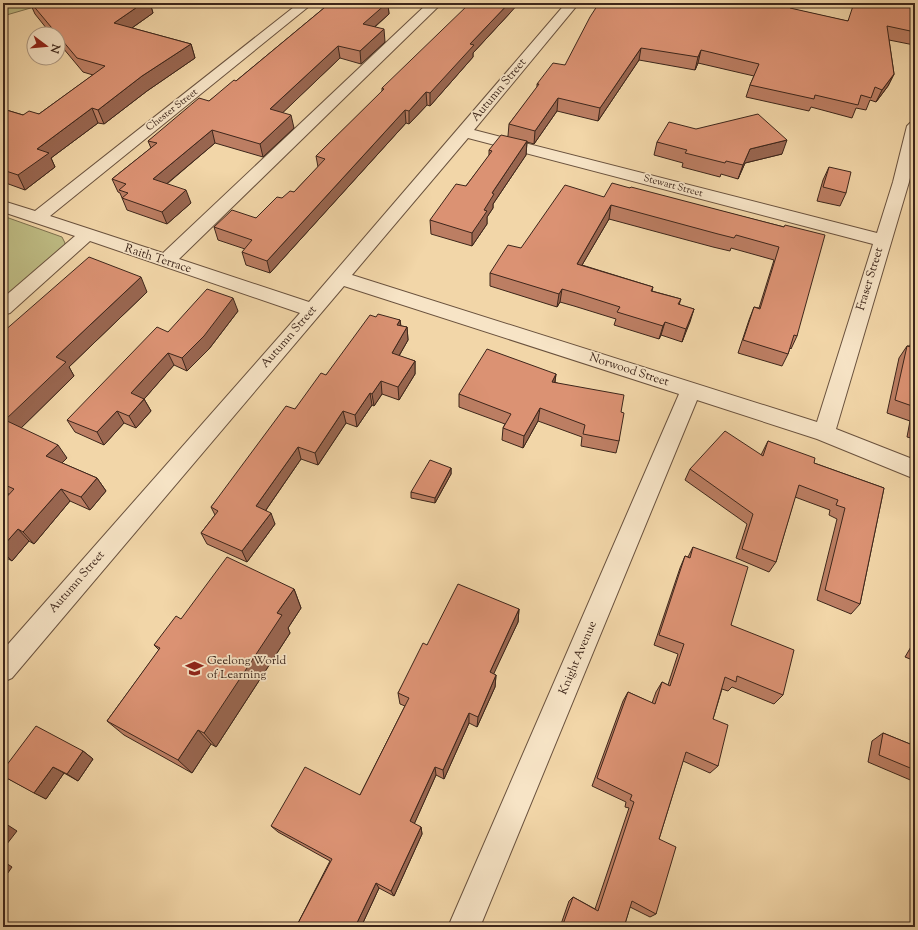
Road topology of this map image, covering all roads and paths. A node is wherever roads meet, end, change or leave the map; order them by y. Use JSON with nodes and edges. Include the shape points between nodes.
{"nodes":[{"id":1,"x":307,"y":3,"type":"edge"},
{"id":2,"x":436,"y":3,"type":"edge"},
{"id":3,"x":573,"y":3,"type":"edge"},
{"id":4,"x":915,"y":126,"type":"edge"},
{"id":5,"x":464,"y":132,"type":"junction"},
{"id":6,"x":908,"y":183,"type":"edge"},
{"id":7,"x":3,"y":206,"type":"edge"},
{"id":8,"x":37,"y":218,"type":"junction"},
{"id":9,"x":87,"y":235,"type":"junction"},
{"id":10,"x":882,"y":240,"type":"junction"},
{"id":11,"x":166,"y":261,"type":"junction"},
{"id":12,"x":340,"y":278,"type":"junction"},
{"id":13,"x":3,"y":308,"type":"edge"},
{"id":14,"x":313,"y":310,"type":"junction"},
{"id":15,"x":691,"y":390,"type":"junction"},
{"id":16,"x":824,"y":433,"type":"junction"},
{"id":17,"x":915,"y":470,"type":"edge"},
{"id":18,"x":3,"y":669,"type":"edge"},
{"id":19,"x":464,"y":927,"type":"edge"}],
"edges":[{"from":1,"to":8,"type":"street","name":"Chester Street"},
{"from":2,"to":11,"type":"street"},
{"from":3,"to":5,"type":"street","name":"Autumn Street"},
{"from":4,"to":6,"type":"street","name":"Fraser Street"},
{"from":5,"to":10,"type":"street","name":"Stewart Street"},
{"from":5,"to":12,"type":"street","name":"Autumn Street"},
{"from":6,"to":10,"type":"street","name":"Fraser Street"},
{"from":7,"to":8,"type":"street","name":"Raith Terrace"},
{"from":8,"to":9,"type":"street","name":"Raith Terrace"},
{"from":9,"to":11,"type":"street","name":"Raith Terrace"},
{"from":9,"to":13,"type":"street"},
{"from":10,"to":16,"type":"street","name":"Fraser Street"},
{"from":11,"to":14,"type":"street","name":"Raith Terrace"},
{"from":12,"to":14,"type":"street","name":"Autumn Street"},
{"from":12,"to":15,"type":"street","name":"Norwood Street"},
{"from":14,"to":18,"type":"street","name":"Autumn Street"},
{"from":15,"to":16,"type":"street","name":"Norwood Street"},
{"from":15,"to":19,"type":"street","name":"Knight Avenue"},
{"from":16,"to":17,"type":"street","name":"Norwood Street"}]}
